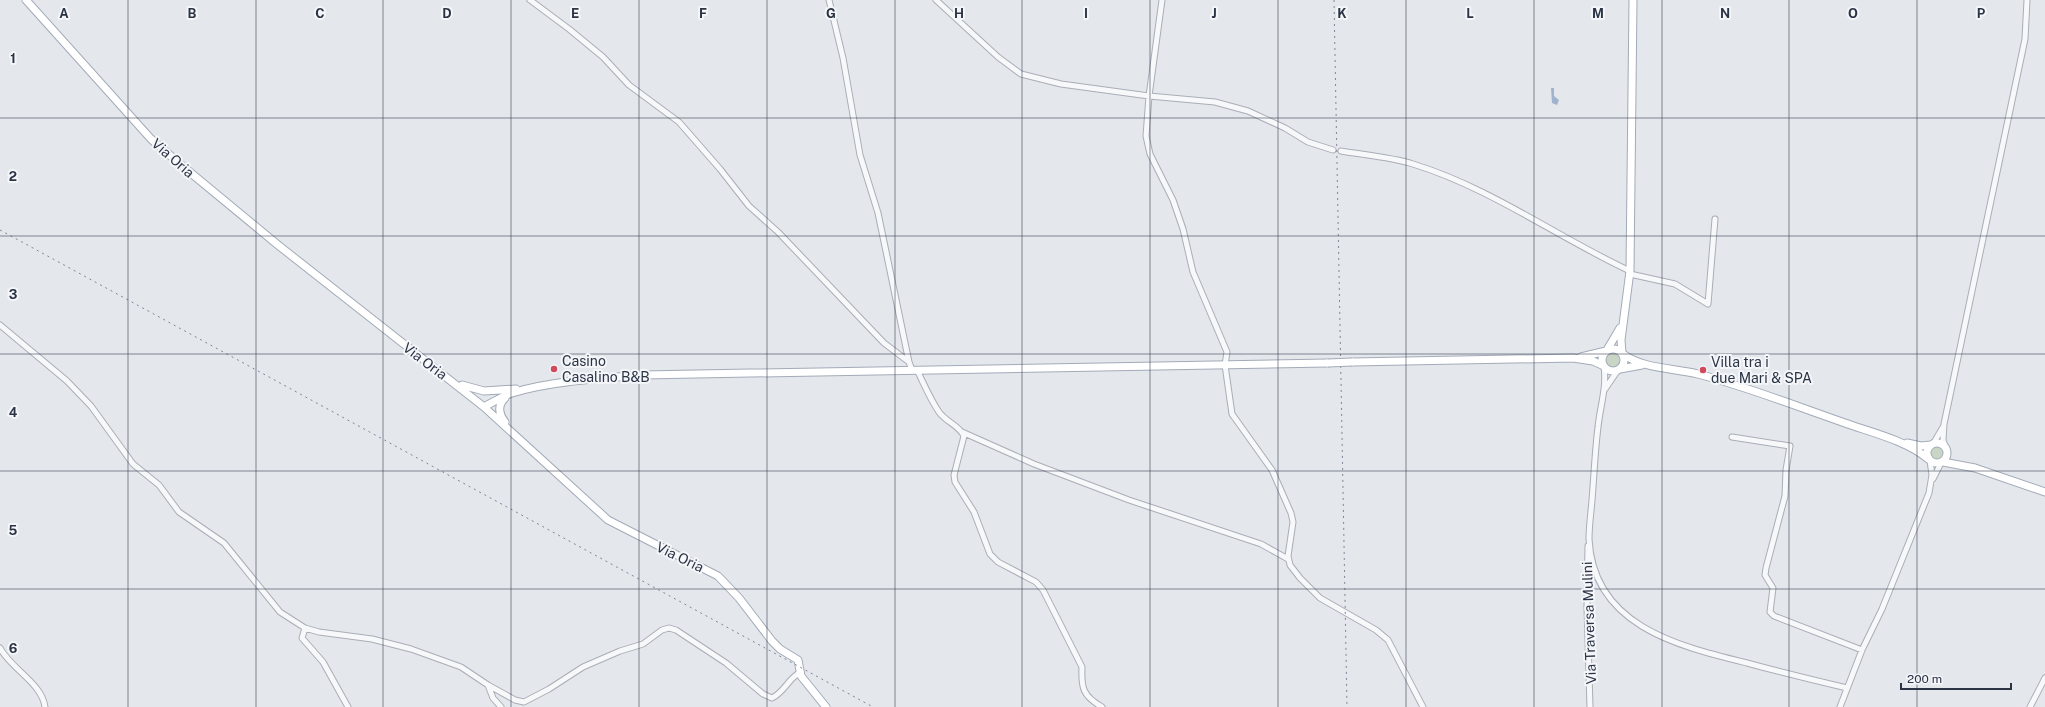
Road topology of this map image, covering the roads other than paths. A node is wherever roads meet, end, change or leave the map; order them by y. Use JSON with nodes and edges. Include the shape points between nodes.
{"nodes":[{"id":1,"x":26,"y":0,"type":"edge"},
{"id":2,"x":530,"y":0,"type":"edge"},
{"id":3,"x":829,"y":0,"type":"edge"},
{"id":4,"x":936,"y":0,"type":"edge"},
{"id":5,"x":1162,"y":0,"type":"edge"},
{"id":6,"x":1633,"y":0,"type":"edge"},
{"id":7,"x":2027,"y":0,"type":"edge"},
{"id":8,"x":1149,"y":96,"type":"junction"},
{"id":9,"x":1333,"y":150,"type":"dead end"},
{"id":10,"x":1341,"y":152,"type":"dead end"},
{"id":11,"x":1715,"y":219,"type":"dead end"},
{"id":12,"x":1630,"y":273,"type":"junction"},
{"id":13,"x":1624,"y":319,"type":"junction"},
{"id":14,"x":0,"y":324,"type":"edge"},
{"id":15,"x":1606,"y":351,"type":"junction"},
{"id":16,"x":1622,"y":353,"type":"junction"},
{"id":17,"x":1573,"y":358,"type":"junction"},
{"id":18,"x":909,"y":362,"type":"junction"},
{"id":19,"x":1225,"y":365,"type":"junction"},
{"id":20,"x":1654,"y":366,"type":"junction"},
{"id":21,"x":1604,"y":367,"type":"junction"},
{"id":22,"x":915,"y":370,"type":"junction"},
{"id":23,"x":1619,"y":370,"type":"junction"},
{"id":24,"x":455,"y":383,"type":"junction"},
{"id":25,"x":566,"y":383,"type":"junction"},
{"id":26,"x":495,"y":391,"type":"junction"},
{"id":27,"x":511,"y":393,"type":"junction"},
{"id":28,"x":1603,"y":394,"type":"junction"},
{"id":29,"x":483,"y":405,"type":"junction"},
{"id":30,"x":1944,"y":424,"type":"junction"},
{"id":31,"x":509,"y":429,"type":"junction"},
{"id":32,"x":962,"y":432,"type":"junction"},
{"id":33,"x":1732,"y":437,"type":"dead end"},
{"id":34,"x":1889,"y":439,"type":"junction"},
{"id":35,"x":1932,"y":444,"type":"junction"},
{"id":36,"x":1946,"y":448,"type":"junction"},
{"id":37,"x":1929,"y":460,"type":"junction"},
{"id":38,"x":1942,"y":462,"type":"junction"},
{"id":39,"x":1975,"y":468,"type":"junction"},
{"id":40,"x":1931,"y":482,"type":"junction"},
{"id":41,"x":2045,"y":492,"type":"edge"},
{"id":42,"x":1589,"y":539,"type":"junction"},
{"id":43,"x":1288,"y":559,"type":"junction"},
{"id":44,"x":305,"y":628,"type":"junction"},
{"id":45,"x":0,"y":648,"type":"edge"},
{"id":46,"x":1862,"y":650,"type":"junction"},
{"id":47,"x":801,"y":672,"type":"junction"},
{"id":48,"x":2045,"y":678,"type":"edge"},
{"id":49,"x":488,"y":685,"type":"junction"},
{"id":50,"x":1847,"y":688,"type":"junction"},
{"id":51,"x":45,"y":707,"type":"edge"},
{"id":52,"x":348,"y":707,"type":"edge"},
{"id":53,"x":501,"y":707,"type":"edge"},
{"id":54,"x":826,"y":707,"type":"edge"},
{"id":55,"x":1102,"y":707,"type":"edge"},
{"id":56,"x":1422,"y":707,"type":"edge"},
{"id":57,"x":1590,"y":707,"type":"edge"},
{"id":58,"x":1840,"y":707,"type":"edge"},
{"id":59,"x":2030,"y":707,"type":"edge"}],
"edges":[{"from":1,"to":24,"type":"main road","name":"Via Oria","via":[[151,139],[244,219]]},
{"from":2,"to":18,"type":"street","via":[[603,57],[629,85],[679,122],[749,206],[778,232],[884,344]]},
{"from":3,"to":18,"type":"street","via":[[843,58],[860,155],[878,213]]},
{"from":4,"to":8,"type":"street","via":[[998,57],[1021,74],[1061,84]]},
{"from":5,"to":8,"type":"street"},
{"from":6,"to":12,"type":"main road"},
{"from":7,"to":30,"type":"street","via":[[2025,39],[2017,82]]},
{"from":8,"to":9,"type":"street","via":[[1215,102],[1248,111],[1308,142]]},
{"from":8,"to":19,"type":"street","via":[[1146,136],[1150,154],[1173,200],[1193,272],[1227,352]]},
{"from":10,"to":12,"type":"street","via":[[1412,164],[1482,191]]},
{"from":11,"to":12,"type":"street","via":[[1708,304],[1676,284]]},
{"from":12,"to":13,"type":"main road"},
{"from":13,"to":15,"type":"main road","via":[[1616,338]]},
{"from":13,"to":16,"type":"main road"},
{"from":14,"to":44,"type":"street","via":[[67,381],[92,408],[134,464],[159,485],[179,512],[224,543],[280,612]]},
{"from":15,"to":16,"type":"main road","via":[[1615,349]]},
{"from":15,"to":17,"type":"main road"},
{"from":15,"to":21,"type":"main road","via":[[1602,358]]},
{"from":16,"to":20,"type":"main road","via":[[1632,360]]},
{"from":16,"to":23,"type":"main road","via":[[1625,361]]},
{"from":17,"to":19,"type":"main road","bridge":true},
{"from":17,"to":21,"type":"main road","via":[[1593,361]]},
{"from":18,"to":22,"type":"street"},
{"from":19,"to":22,"type":"main road"},
{"from":19,"to":43,"type":"street","via":[[1232,414],[1272,470],[1292,513]]},
{"from":20,"to":23,"type":"main road","via":[[1638,365]]},
{"from":20,"to":34,"type":"main road","via":[[1719,380]]},
{"from":21,"to":23,"type":"main road","via":[[1610,371]]},
{"from":21,"to":28,"type":"street"},
{"from":22,"to":25,"type":"main road","via":[[642,375]]},
{"from":22,"to":32,"type":"street","via":[[939,412],[947,422]]},
{"from":23,"to":28,"type":"street"},
{"from":24,"to":26,"type":"main road","via":[[476,390]]},
{"from":24,"to":29,"type":"main road","name":"Via Oria"},
{"from":25,"to":26,"type":"main road"},
{"from":25,"to":27,"type":"main road"},
{"from":26,"to":29,"type":"main road","via":[[486,396]]},
{"from":27,"to":29,"type":"main road"},
{"from":27,"to":31,"type":"main road","via":[[502,400],[500,407],[502,418]]},
{"from":28,"to":42,"type":"street"},
{"from":29,"to":31,"type":"main road","name":"Via Oria"},
{"from":30,"to":35,"type":"street"},
{"from":30,"to":36,"type":"street","via":[[1943,440]]},
{"from":31,"to":47,"type":"main road","name":"Via Oria","via":[[615,525],[718,576],[739,598],[772,641],[798,660]]},
{"from":32,"to":43,"type":"street","via":[[1034,464],[1129,500],[1261,544]]},
{"from":32,"to":55,"type":"street","via":[[964,436],[954,475],[955,482],[974,512],[990,554],[998,562],[1036,582],[1043,590],[1082,667],[1083,690],[1092,701]]},
{"from":33,"to":46,"type":"street","via":[[1790,446],[1784,503],[1765,575],[1773,588],[1770,612],[1774,616]]},
{"from":34,"to":35,"type":"main road","via":[[1920,446]]},
{"from":34,"to":37,"type":"main road","via":[[1919,452]]},
{"from":35,"to":36,"type":"main road","via":[[1938,443]]},
{"from":35,"to":37,"type":"main road","via":[[1927,451]]},
{"from":36,"to":38,"type":"main road","via":[[1947,458]]},
{"from":36,"to":39,"type":"main road","via":[[1955,458]]},
{"from":37,"to":38,"type":"main road","via":[[1934,463]]},
{"from":37,"to":40,"type":"street"},
{"from":38,"to":39,"type":"main road"},
{"from":38,"to":40,"type":"street"},
{"from":39,"to":41,"type":"main road"},
{"from":40,"to":46,"type":"street","via":[[1929,493],[1882,610]]},
{"from":42,"to":50,"type":"street","via":[[1593,561],[1608,596],[1624,614],[1654,635],[1706,653]]},
{"from":42,"to":57,"type":"street","name":"Via Traversa Mulini","via":[[1587,586]]},
{"from":43,"to":56,"type":"street","via":[[1296,574],[1320,598],[1376,630],[1388,640]]},
{"from":44,"to":49,"type":"street","via":[[372,639],[411,649],[461,667]]},
{"from":44,"to":52,"type":"street","via":[[302,638],[323,662]]},
{"from":45,"to":51,"type":"street","via":[[41,694]]},
{"from":46,"to":50,"type":"street"},
{"from":47,"to":49,"type":"street","via":[[794,675],[780,694],[772,698],[763,694],[726,663],[669,628],[642,644],[583,668],[524,702],[515,700]]},
{"from":47,"to":54,"type":"main road","name":"Via Oria","via":[[804,680]]},
{"from":48,"to":59,"type":"street"},
{"from":49,"to":53,"type":"street","via":[[493,698]]},
{"from":50,"to":58,"type":"street"}]}
